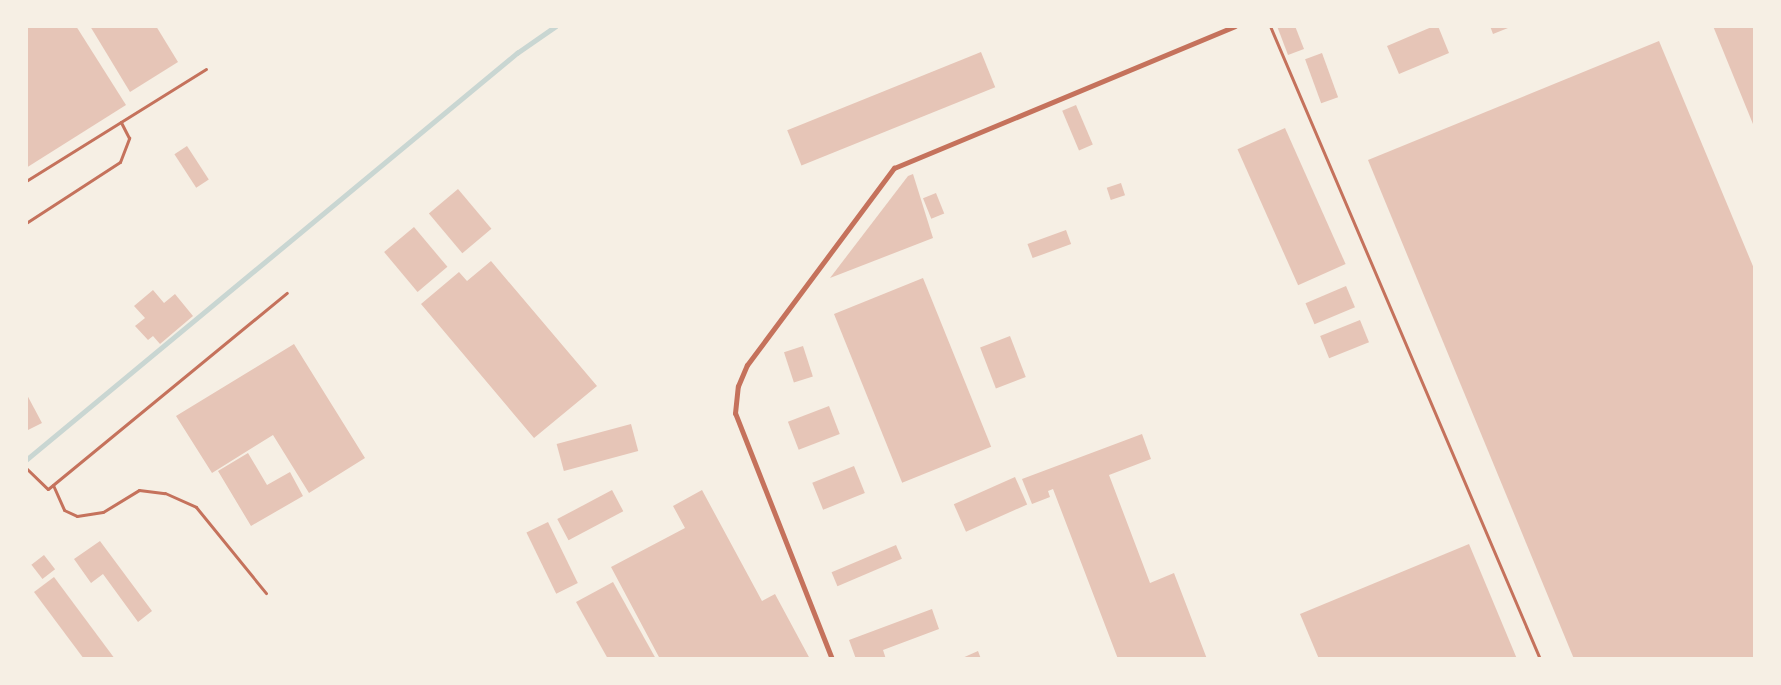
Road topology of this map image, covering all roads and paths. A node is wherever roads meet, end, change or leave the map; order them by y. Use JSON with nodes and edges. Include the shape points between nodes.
{"nodes":[{"id":1,"x":1235,"y":26,"type":"edge"},
{"id":2,"x":1270,"y":26,"type":"edge"},
{"id":3,"x":206,"y":69,"type":"dead end"},
{"id":4,"x":121,"y":122,"type":"junction"},
{"id":5,"x":26,"y":181,"type":"edge"},
{"id":6,"x":26,"y":223,"type":"edge"},
{"id":7,"x":287,"y":293,"type":"dead end"},
{"id":8,"x":26,"y":468,"type":"edge"},
{"id":9,"x":53,"y":485,"type":"junction"},
{"id":10,"x":266,"y":593,"type":"dead end"},
{"id":11,"x":832,"y":659,"type":"edge"},
{"id":12,"x":1540,"y":659,"type":"edge"}],
"edges":[{"from":1,"to":11,"type":"street","via":[[894,168],[747,365],[738,386],[735,413]]},
{"from":2,"to":12,"type":"lane"},
{"from":3,"to":4,"type":"lane"},
{"from":4,"to":5,"type":"lane"},
{"from":4,"to":6,"type":"lane","via":[[129,138],[120,162]]},
{"from":7,"to":9,"type":"lane"},
{"from":8,"to":9,"type":"lane","via":[[48,489]]},
{"from":9,"to":10,"type":"lane","via":[[64,510],[78,516],[103,512],[139,490],[165,493],[196,507]]}]}
